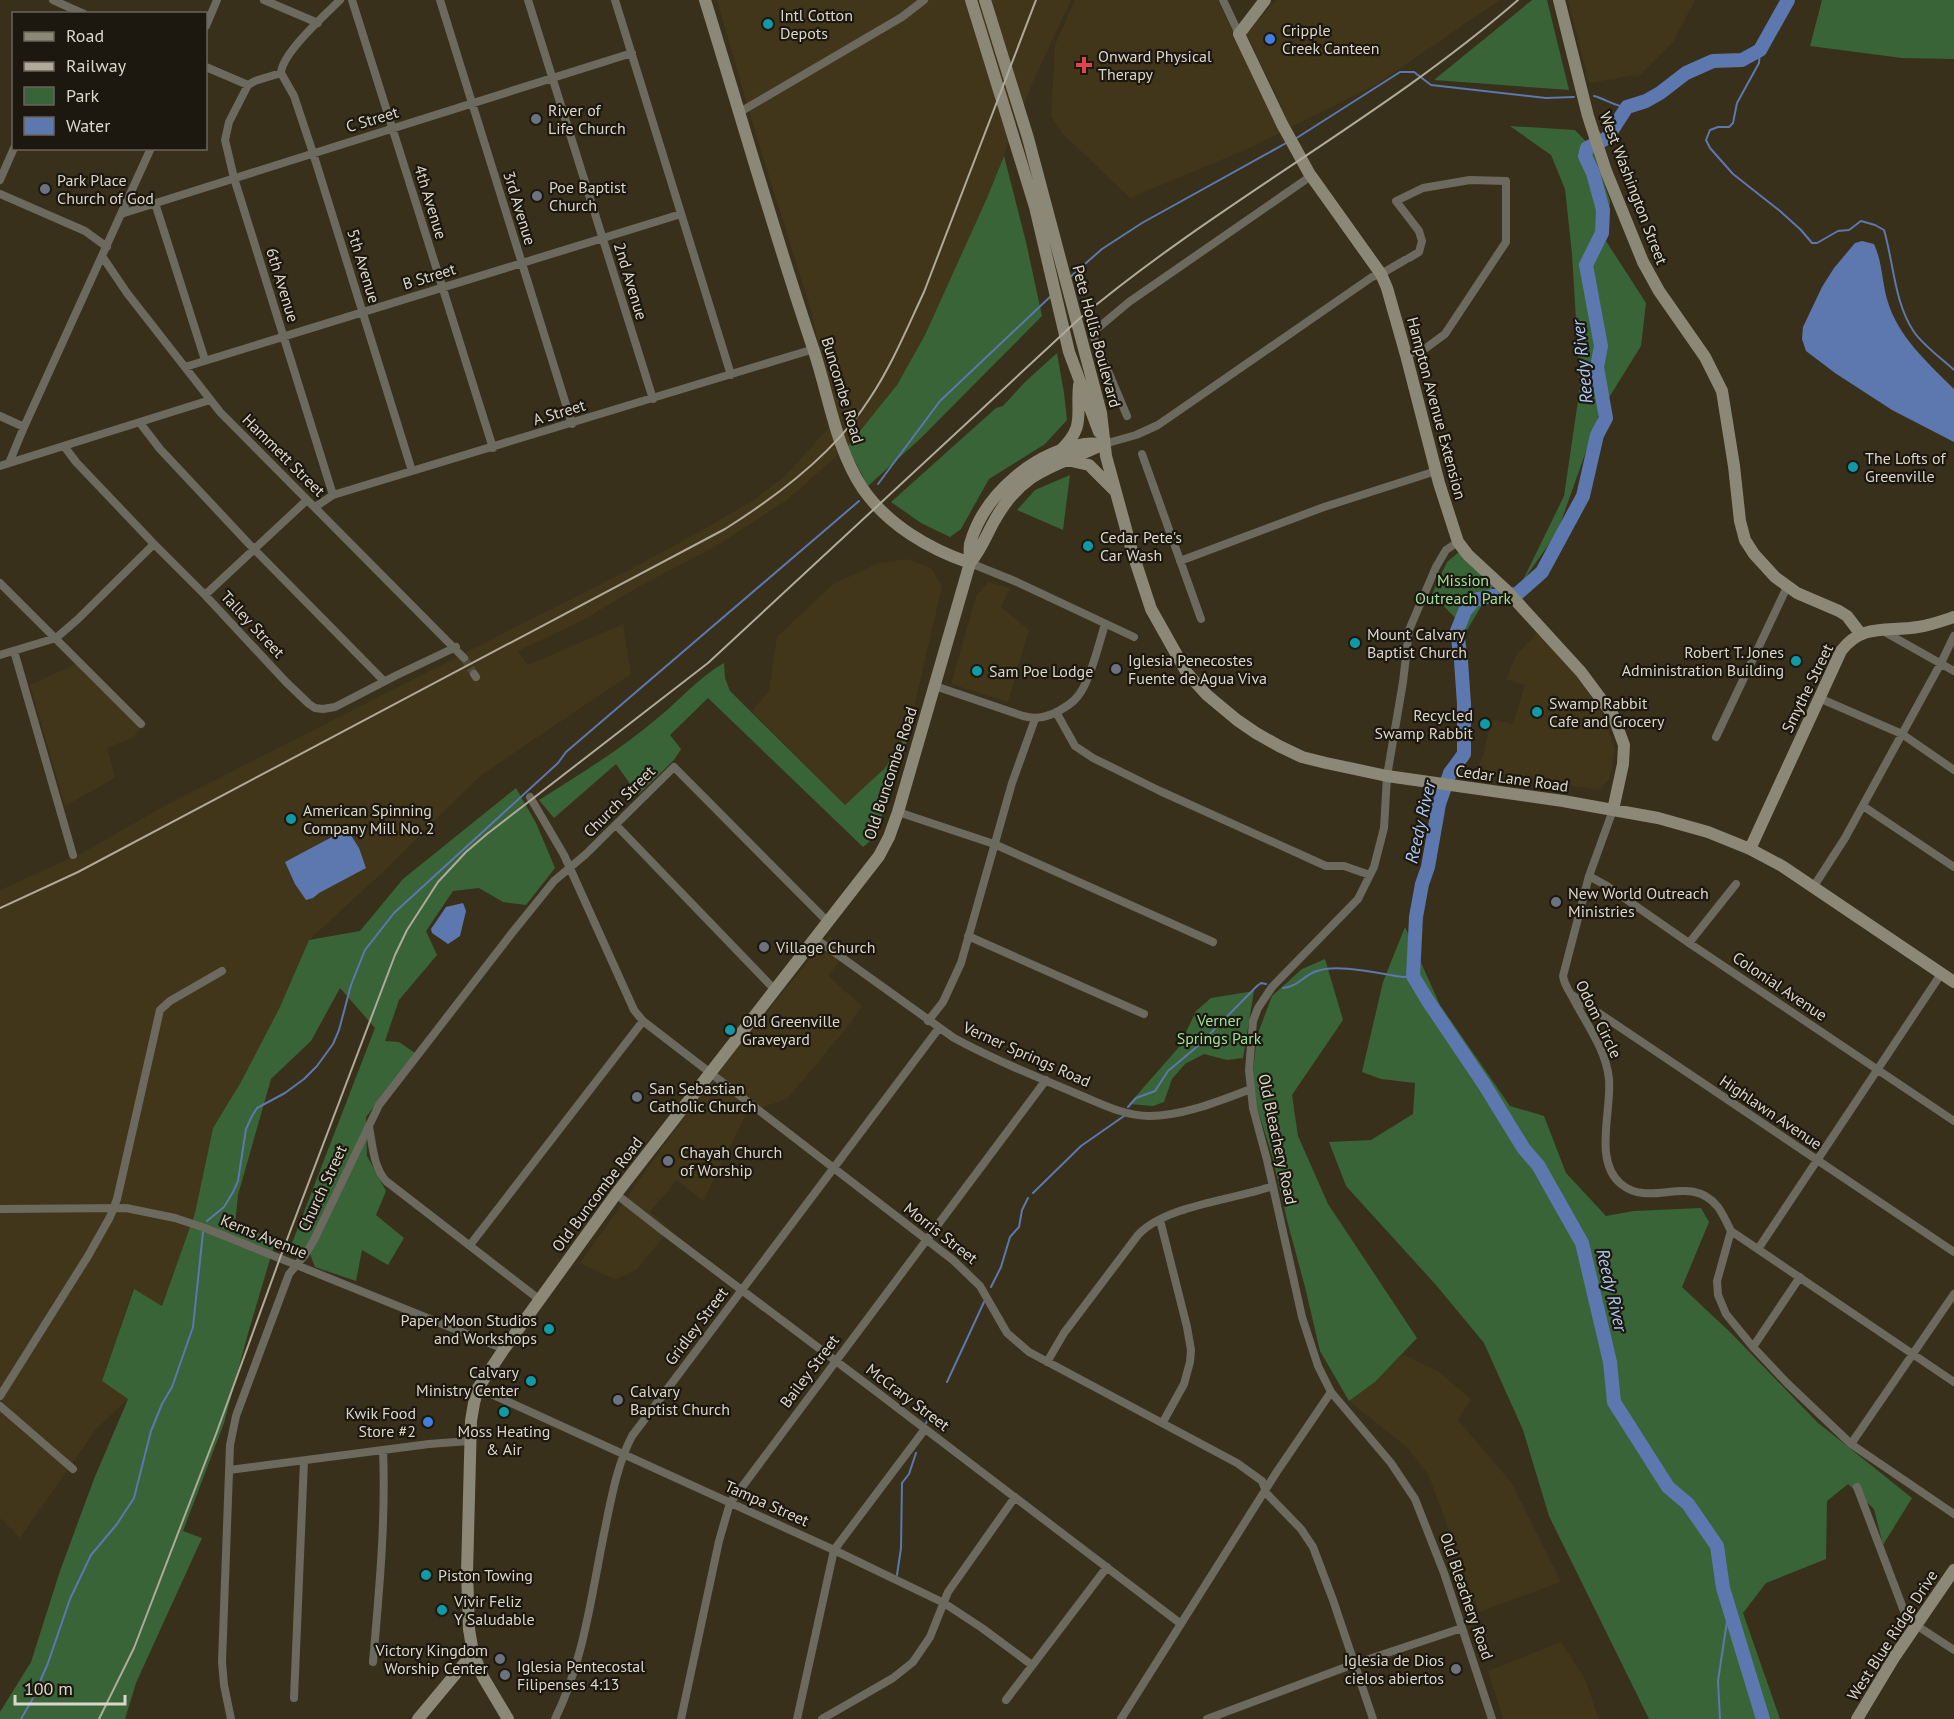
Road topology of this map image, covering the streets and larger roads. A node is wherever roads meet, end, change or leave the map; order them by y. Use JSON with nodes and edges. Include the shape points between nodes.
{"nodes":[{"id":1,"x":53,"y":0,"type":"edge"},
{"id":2,"x":82,"y":0,"type":"edge"},
{"id":3,"x":217,"y":0,"type":"edge"},
{"id":4,"x":264,"y":0,"type":"edge"},
{"id":5,"x":340,"y":0,"type":"edge"},
{"id":6,"x":352,"y":0,"type":"edge"},
{"id":7,"x":440,"y":0,"type":"edge"},
{"id":8,"x":528,"y":0,"type":"edge"},
{"id":9,"x":615,"y":0,"type":"edge"},
{"id":10,"x":705,"y":0,"type":"edge"},
{"id":11,"x":924,"y":0,"type":"edge"},
{"id":12,"x":971,"y":0,"type":"edge"},
{"id":13,"x":985,"y":0,"type":"edge"},
{"id":14,"x":1223,"y":0,"type":"edge"},
{"id":15,"x":1265,"y":0,"type":"edge"},
{"id":16,"x":1559,"y":1,"type":"edge"},
{"id":17,"x":79,"y":12,"type":"edge"},
{"id":18,"x":318,"y":23,"type":"junction"},
{"id":19,"x":207,"y":24,"type":"edge"},
{"id":20,"x":1239,"y":34,"type":"junction"},
{"id":21,"x":632,"y":53,"type":"junction"},
{"id":22,"x":207,"y":67,"type":"edge"},
{"id":23,"x":281,"y":73,"type":"junction"},
{"id":24,"x":552,"y":79,"type":"junction"},
{"id":25,"x":248,"y":86,"type":"junction"},
{"id":26,"x":472,"y":105,"type":"junction"},
{"id":27,"x":740,"y":112,"type":"junction"},
{"id":28,"x":393,"y":129,"type":"junction"},
{"id":29,"x":13,"y":150,"type":"edge"},
{"id":30,"x":150,"y":150,"type":"edge"},
{"id":31,"x":313,"y":153,"type":"junction"},
{"id":32,"x":1311,"y":176,"type":"junction"},
{"id":33,"x":234,"y":178,"type":"junction"},
{"id":34,"x":0,"y":180,"type":"edge"},
{"id":35,"x":0,"y":194,"type":"edge"},
{"id":36,"x":155,"y":203,"type":"junction"},
{"id":37,"x":121,"y":214,"type":"junction"},
{"id":38,"x":681,"y":214,"type":"junction"},
{"id":39,"x":602,"y":238,"type":"junction"},
{"id":40,"x":107,"y":247,"type":"junction"},
{"id":41,"x":102,"y":256,"type":"junction"},
{"id":42,"x":522,"y":263,"type":"junction"},
{"id":43,"x":1381,"y":274,"type":"junction"},
{"id":44,"x":442,"y":287,"type":"junction"},
{"id":45,"x":363,"y":312,"type":"junction"},
{"id":46,"x":284,"y":336,"type":"junction"},
{"id":47,"x":814,"y":349,"type":"junction"},
{"id":48,"x":1407,"y":355,"type":"junction"},
{"id":49,"x":205,"y":360,"type":"junction"},
{"id":50,"x":185,"y":367,"type":"junction"},
{"id":51,"x":731,"y":375,"type":"junction"},
{"id":52,"x":1080,"y":381,"type":"junction"},
{"id":53,"x":652,"y":399,"type":"junction"},
{"id":54,"x":210,"y":400,"type":"junction"},
{"id":55,"x":0,"y":416,"type":"edge"},
{"id":56,"x":1127,"y":416,"type":"dead end"},
{"id":57,"x":140,"y":423,"type":"junction"},
{"id":58,"x":572,"y":424,"type":"junction"},
{"id":59,"x":24,"y":427,"type":"junction"},
{"id":60,"x":1104,"y":444,"type":"junction"},
{"id":61,"x":64,"y":446,"type":"junction"},
{"id":62,"x":493,"y":448,"type":"junction"},
{"id":63,"x":1142,"y":454,"type":"dead end"},
{"id":64,"x":1063,"y":456,"type":"junction"},
{"id":65,"x":5,"y":465,"type":"edge"},
{"id":66,"x":412,"y":471,"type":"junction"},
{"id":67,"x":1436,"y":471,"type":"junction"},
{"id":68,"x":1116,"y":492,"type":"junction"},
{"id":69,"x":333,"y":495,"type":"junction"},
{"id":70,"x":307,"y":500,"type":"junction"},
{"id":71,"x":315,"y":507,"type":"junction"},
{"id":72,"x":1458,"y":542,"type":"junction"},
{"id":73,"x":154,"y":544,"type":"junction"},
{"id":74,"x":254,"y":550,"type":"junction"},
{"id":75,"x":1180,"y":561,"type":"junction"},
{"id":76,"x":970,"y":563,"type":"junction"},
{"id":77,"x":0,"y":583,"type":"edge"},
{"id":78,"x":1787,"y":587,"type":"junction"},
{"id":79,"x":205,"y":595,"type":"junction"},
{"id":80,"x":1954,"y":617,"type":"edge"},
{"id":81,"x":1201,"y":619,"type":"dead end"},
{"id":82,"x":1105,"y":624,"type":"junction"},
{"id":83,"x":1882,"y":630,"type":"junction"},
{"id":84,"x":1860,"y":633,"type":"junction"},
{"id":85,"x":1954,"y":636,"type":"edge"},
{"id":86,"x":1134,"y":637,"type":"dead end"},
{"id":87,"x":56,"y":638,"type":"junction"},
{"id":88,"x":456,"y":647,"type":"junction"},
{"id":89,"x":14,"y":651,"type":"junction"},
{"id":90,"x":0,"y":655,"type":"edge"},
{"id":91,"x":464,"y":658,"type":"tunnel mouth"},
{"id":92,"x":1941,"y":663,"type":"junction"},
{"id":93,"x":1954,"y":672,"type":"edge"},
{"id":94,"x":384,"y":681,"type":"junction"},
{"id":95,"x":935,"y":686,"type":"junction"},
{"id":96,"x":1819,"y":698,"type":"junction"},
{"id":97,"x":1056,"y":712,"type":"junction"},
{"id":98,"x":1035,"y":719,"type":"junction"},
{"id":99,"x":141,"y":724,"type":"dead end"},
{"id":100,"x":1902,"y":734,"type":"junction"},
{"id":101,"x":1716,"y":737,"type":"dead end"},
{"id":102,"x":1954,"y":770,"type":"edge"},
{"id":103,"x":1387,"y":776,"type":"junction"},
{"id":104,"x":530,"y":797,"type":"dead end"},
{"id":105,"x":1863,"y":806,"type":"junction"},
{"id":106,"x":1613,"y":810,"type":"junction"},
{"id":107,"x":898,"y":812,"type":"junction"},
{"id":108,"x":616,"y":825,"type":"junction"},
{"id":109,"x":994,"y":844,"type":"junction"},
{"id":110,"x":1750,"y":849,"type":"junction"},
{"id":111,"x":73,"y":855,"type":"dead end"},
{"id":112,"x":1954,"y":867,"type":"edge"},
{"id":113,"x":570,"y":868,"type":"junction"},
{"id":114,"x":1370,"y":875,"type":"junction"},
{"id":115,"x":1589,"y":876,"type":"junction"},
{"id":116,"x":1736,"y":884,"type":"dead end"},
{"id":117,"x":1814,"y":886,"type":"junction"},
{"id":118,"x":828,"y":922,"type":"junction"},
{"id":119,"x":968,"y":936,"type":"junction"},
{"id":120,"x":816,"y":939,"type":"junction"},
{"id":121,"x":1213,"y":942,"type":"dead end"},
{"id":122,"x":1689,"y":943,"type":"junction"},
{"id":123,"x":222,"y":971,"type":"dead end"},
{"id":124,"x":1941,"y":974,"type":"junction"},
{"id":125,"x":1954,"y":982,"type":"edge"},
{"id":126,"x":775,"y":990,"type":"junction"},
{"id":127,"x":1571,"y":995,"type":"junction"},
{"id":128,"x":1144,"y":1014,"type":"dead end"},
{"id":129,"x":643,"y":1021,"type":"junction"},
{"id":130,"x":928,"y":1021,"type":"junction"},
{"id":131,"x":939,"y":1028,"type":"junction"},
{"id":132,"x":1877,"y":1070,"type":"junction"},
{"id":133,"x":710,"y":1073,"type":"junction"},
{"id":134,"x":1046,"y":1080,"type":"junction"},
{"id":135,"x":1251,"y":1089,"type":"junction"},
{"id":136,"x":1954,"y":1121,"type":"edge"},
{"id":137,"x":369,"y":1127,"type":"junction"},
{"id":138,"x":1817,"y":1161,"type":"junction"},
{"id":139,"x":835,"y":1169,"type":"junction"},
{"id":140,"x":1273,"y":1186,"type":"junction"},
{"id":141,"x":616,"y":1194,"type":"junction"},
{"id":142,"x":114,"y":1208,"type":"junction"},
{"id":143,"x":0,"y":1209,"type":"edge"},
{"id":144,"x":1160,"y":1220,"type":"junction"},
{"id":145,"x":1731,"y":1231,"type":"junction"},
{"id":146,"x":927,"y":1240,"type":"junction"},
{"id":147,"x":470,"y":1245,"type":"junction"},
{"id":148,"x":1758,"y":1249,"type":"junction"},
{"id":149,"x":1954,"y":1252,"type":"edge"},
{"id":150,"x":297,"y":1265,"type":"junction"},
{"id":151,"x":1800,"y":1277,"type":"junction"},
{"id":152,"x":742,"y":1290,"type":"junction"},
{"id":153,"x":1954,"y":1294,"type":"edge"},
{"id":154,"x":540,"y":1300,"type":"junction"},
{"id":155,"x":1753,"y":1347,"type":"junction"},
{"id":156,"x":504,"y":1349,"type":"junction"},
{"id":157,"x":1913,"y":1354,"type":"junction"},
{"id":158,"x":836,"y":1360,"type":"junction"},
{"id":159,"x":1047,"y":1362,"type":"junction"},
{"id":160,"x":1954,"y":1382,"type":"edge"},
{"id":161,"x":478,"y":1388,"type":"junction"},
{"id":162,"x":1331,"y":1392,"type":"junction"},
{"id":163,"x":0,"y":1396,"type":"edge"},
{"id":164,"x":0,"y":1406,"type":"edge"},
{"id":165,"x":1162,"y":1422,"type":"junction"},
{"id":166,"x":926,"y":1429,"type":"junction"},
{"id":167,"x":470,"y":1441,"type":"junction"},
{"id":168,"x":1851,"y":1443,"type":"junction"},
{"id":169,"x":383,"y":1450,"type":"junction"},
{"id":170,"x":624,"y":1455,"type":"junction"},
{"id":171,"x":304,"y":1461,"type":"junction"},
{"id":172,"x":73,"y":1469,"type":"dead end"},
{"id":173,"x":229,"y":1470,"type":"junction"},
{"id":174,"x":1857,"y":1487,"type":"dead end"},
{"id":175,"x":1266,"y":1489,"type":"junction"},
{"id":176,"x":1015,"y":1497,"type":"junction"},
{"id":177,"x":730,"y":1503,"type":"junction"},
{"id":178,"x":1954,"y":1514,"type":"edge"},
{"id":179,"x":834,"y":1550,"type":"junction"},
{"id":180,"x":1107,"y":1567,"type":"junction"},
{"id":181,"x":1954,"y":1570,"type":"edge"},
{"id":182,"x":944,"y":1603,"type":"junction"},
{"id":183,"x":1181,"y":1624,"type":"junction"},
{"id":184,"x":1916,"y":1625,"type":"junction"},
{"id":185,"x":1462,"y":1628,"type":"junction"},
{"id":186,"x":1954,"y":1650,"type":"edge"},
{"id":187,"x":473,"y":1653,"type":"junction"},
{"id":188,"x":374,"y":1662,"type":"dead end"},
{"id":189,"x":1354,"y":1664,"type":"junction"},
{"id":190,"x":1032,"y":1665,"type":"junction"},
{"id":191,"x":294,"y":1698,"type":"dead end"},
{"id":192,"x":1006,"y":1700,"type":"dead end"},
{"id":193,"x":231,"y":1719,"type":"edge"},
{"id":194,"x":418,"y":1719,"type":"edge"},
{"id":195,"x":508,"y":1719,"type":"edge"},
{"id":196,"x":555,"y":1719,"type":"edge"},
{"id":197,"x":681,"y":1719,"type":"edge"},
{"id":198,"x":797,"y":1719,"type":"edge"},
{"id":199,"x":822,"y":1719,"type":"edge"},
{"id":200,"x":1121,"y":1719,"type":"edge"},
{"id":201,"x":1207,"y":1719,"type":"edge"},
{"id":202,"x":1373,"y":1719,"type":"edge"},
{"id":203,"x":1492,"y":1719,"type":"edge"},
{"id":204,"x":1857,"y":1719,"type":"edge"}],
"edges":[{"from":1,"to":17,"type":"street"},
{"from":2,"to":17,"type":"street"},
{"from":3,"to":19,"type":"street"},
{"from":4,"to":18,"type":"street"},
{"from":5,"to":18,"type":"street"},
{"from":6,"to":28,"type":"street","name":"4th Avenue"},
{"from":7,"to":26,"type":"street","name":"3rd Avenue"},
{"from":8,"to":24,"type":"street","name":"2nd Avenue"},
{"from":9,"to":21,"type":"street"},
{"from":10,"to":27,"type":"street","name":"Buncombe Road"},
{"from":11,"to":27,"type":"street","via":[[902,17]]},
{"from":12,"to":52,"type":"street","name":"Pete Hollis Boulevard","via":[[1035,207],[1069,352]]},
{"from":13,"to":60,"type":"street","name":"Pete Hollis Boulevard","via":[[1034,159],[1101,413]]},
{"from":14,"to":20,"type":"street"},
{"from":15,"to":20,"type":"street"},
{"from":16,"to":78,"type":"street","name":"West Washington Street","via":[[1592,128],[1643,262],[1705,357],[1722,391],[1745,540],[1763,565]]},
{"from":18,"to":23,"type":"street","via":[[288,56]]},
{"from":20,"to":32,"type":"street","name":"Hampton Avenue Extension"},
{"from":21,"to":24,"type":"street","name":"C Street"},
{"from":21,"to":38,"type":"street"},
{"from":22,"to":25,"type":"street"},
{"from":23,"to":25,"type":"street"},
{"from":23,"to":31,"type":"street","name":"5th Avenue","via":[[291,89]]},
{"from":24,"to":26,"type":"street","name":"C Street"},
{"from":24,"to":39,"type":"street","name":"2nd Avenue"},
{"from":25,"to":33,"type":"street","name":"6th Avenue","via":[[226,131]]},
{"from":26,"to":28,"type":"street","name":"C Street"},
{"from":26,"to":42,"type":"street","name":"3rd Avenue"},
{"from":27,"to":47,"type":"street","name":"Buncombe Road"},
{"from":28,"to":31,"type":"street","name":"C Street"},
{"from":28,"to":44,"type":"street","name":"4th Avenue"},
{"from":29,"to":34,"type":"street"},
{"from":30,"to":37,"type":"street"},
{"from":31,"to":33,"type":"street","name":"C Street"},
{"from":31,"to":45,"type":"street","name":"5th Avenue"},
{"from":32,"to":43,"type":"street","name":"Hampton Avenue Extension"},
{"from":32,"to":56,"type":"street","via":[[1138,296],[1092,333]]},
{"from":33,"to":36,"type":"street","name":"C Street"},
{"from":33,"to":46,"type":"street","name":"6th Avenue"},
{"from":35,"to":40,"type":"street","via":[[85,231]]},
{"from":36,"to":37,"type":"street","name":"C Street"},
{"from":36,"to":49,"type":"street"},
{"from":37,"to":40,"type":"street"},
{"from":38,"to":39,"type":"street","name":"B Street"},
{"from":38,"to":51,"type":"street"},
{"from":39,"to":42,"type":"street","name":"B Street"},
{"from":39,"to":53,"type":"street","name":"2nd Avenue"},
{"from":40,"to":41,"type":"street"},
{"from":41,"to":50,"type":"street","name":"Hammett Street"},
{"from":41,"to":59,"type":"street"},
{"from":42,"to":44,"type":"street","name":"B Street"},
{"from":42,"to":58,"type":"street","name":"3rd Avenue"},
{"from":43,"to":48,"type":"street","name":"Hampton Avenue Extension"},
{"from":43,"to":48,"type":"street","via":[[1419,252],[1422,241],[1396,201],[1423,188],[1470,180],[1506,182],[1506,242],[1445,334],[1426,348]]},
{"from":43,"to":60,"type":"street","via":[[1158,425]]},
{"from":44,"to":45,"type":"street","name":"B Street"},
{"from":44,"to":62,"type":"street","name":"4th Avenue"},
{"from":45,"to":46,"type":"street","name":"B Street"},
{"from":45,"to":66,"type":"street","name":"5th Avenue"},
{"from":46,"to":49,"type":"street","name":"B Street"},
{"from":46,"to":69,"type":"street","name":"6th Avenue"},
{"from":47,"to":51,"type":"street","name":"A Street"},
{"from":47,"to":76,"type":"street","name":"Buncombe Road","via":[[843,449],[872,501],[926,544]]},
{"from":48,"to":67,"type":"street","name":"Hampton Avenue Extension"},
{"from":49,"to":50,"type":"street","name":"B Street"},
{"from":50,"to":54,"type":"street","name":"Hammett Street"},
{"from":51,"to":53,"type":"street","name":"A Street"},
{"from":52,"to":60,"type":"street","name":"Pete Hollis Boulevard"},
{"from":52,"to":64,"type":"street","name":"Old Buncombe Road","via":[[1079,421]]},
{"from":53,"to":58,"type":"street","name":"A Street"},
{"from":54,"to":57,"type":"street"},
{"from":54,"to":70,"type":"street","name":"Hammett Street"},
{"from":55,"to":59,"type":"street"},
{"from":57,"to":61,"type":"street"},
{"from":57,"to":74,"type":"street"},
{"from":58,"to":62,"type":"street","name":"A Street"},
{"from":59,"to":65,"type":"street"},
{"from":60,"to":64,"type":"street","name":"Old Buncombe Road","via":[[1085,444]]},
{"from":60,"to":68,"type":"street","name":"Cedar Lane Road"},
{"from":61,"to":65,"type":"street"},
{"from":61,"to":73,"type":"street","name":"Talley Street"},
{"from":62,"to":66,"type":"street","name":"A Street"},
{"from":63,"to":75,"type":"street"},
{"from":64,"to":68,"type":"street","via":[[1089,465]]},
{"from":64,"to":76,"type":"street","name":"Old Buncombe Road","via":[[1049,455],[1022,471],[992,501],[969,546]]},
{"from":66,"to":69,"type":"street","name":"A Street"},
{"from":67,"to":72,"type":"street","name":"Hampton Avenue Extension"},
{"from":67,"to":75,"type":"street","via":[[1326,506]]},
{"from":68,"to":103,"type":"street","name":"Cedar Lane Road","via":[[1151,609],[1187,673],[1207,695],[1237,720],[1302,757]]},
{"from":69,"to":71,"type":"street","name":"A Street"},
{"from":70,"to":71,"type":"street","name":"Hammett Street"},
{"from":70,"to":74,"type":"street"},
{"from":71,"to":88,"type":"street","name":"Hammett Street"},
{"from":72,"to":103,"type":"street","name":"Old Bleachery Road","via":[[1446,550],[1436,567],[1409,630]]},
{"from":72,"to":106,"type":"street","name":"Hampton Avenue Extension","via":[[1581,672],[1613,715],[1624,745]]},
{"from":73,"to":79,"type":"street","name":"Talley Street"},
{"from":73,"to":87,"type":"street"},
{"from":74,"to":79,"type":"street"},
{"from":74,"to":94,"type":"street"},
{"from":75,"to":81,"type":"street"},
{"from":76,"to":82,"type":"street","name":"Buncombe Road"},
{"from":76,"to":95,"type":"street","name":"Old Buncombe Road"},
{"from":77,"to":87,"type":"street"},
{"from":78,"to":84,"type":"street","name":"West Washington Street","via":[[1839,611]]},
{"from":78,"to":101,"type":"street"},
{"from":79,"to":94,"type":"street","name":"Talley Street","via":[[315,708],[335,707]]},
{"from":80,"to":83,"type":"street","via":[[1918,627]]},
{"from":82,"to":86,"type":"street","name":"Buncombe Road"},
{"from":82,"to":97,"type":"street","via":[[1083,689],[1074,701]]},
{"from":83,"to":84,"type":"street"},
{"from":83,"to":92,"type":"street"},
{"from":84,"to":96,"type":"street","name":"Smythe Street","via":[[1841,651]]},
{"from":85,"to":92,"type":"street"},
{"from":87,"to":89,"type":"street"},
{"from":87,"to":99,"type":"street"},
{"from":88,"to":91,"type":"street","name":"Hammett Street"},
{"from":88,"to":94,"type":"street","name":"Talley Street"},
{"from":89,"to":90,"type":"street"},
{"from":89,"to":111,"type":"street"},
{"from":92,"to":93,"type":"street"},
{"from":92,"to":100,"type":"street"},
{"from":95,"to":98,"type":"street"},
{"from":95,"to":107,"type":"street","name":"Old Buncombe Road"},
{"from":96,"to":100,"type":"street"},
{"from":96,"to":110,"type":"street","name":"Smythe Street"},
{"from":97,"to":98,"type":"street"},
{"from":97,"to":114,"type":"street","via":[[1075,746],[1093,758],[1326,866],[1344,866]]},
{"from":98,"to":109,"type":"street"},
{"from":100,"to":102,"type":"street"},
{"from":100,"to":105,"type":"street"},
{"from":103,"to":106,"type":"street","name":"Cedar Lane Road"},
{"from":103,"to":114,"type":"street","name":"Old Bleachery Road","via":[[1384,828]]},
{"from":104,"to":113,"type":"street"},
{"from":105,"to":112,"type":"street"},
{"from":105,"to":117,"type":"street"},
{"from":106,"to":110,"type":"street","name":"Cedar Lane Road","via":[[1680,824]]},
{"from":106,"to":115,"type":"street","name":"Odom Circle"},
{"from":107,"to":109,"type":"street"},
{"from":107,"to":118,"type":"street","name":"Old Buncombe Road","via":[[879,856]]},
{"from":108,"to":113,"type":"street","name":"Church Street"},
{"from":108,"to":118,"type":"street","name":"Church Street","via":[[674,767]]},
{"from":108,"to":126,"type":"street"},
{"from":109,"to":119,"type":"street"},
{"from":109,"to":121,"type":"street"},
{"from":110,"to":117,"type":"street","name":"Cedar Lane Road"},
{"from":113,"to":129,"type":"street","via":[[633,1010]]},
{"from":113,"to":137,"type":"street","name":"Church Street","via":[[554,881],[434,1032],[383,1100]]},
{"from":114,"to":135,"type":"street","name":"Old Bleachery Road","via":[[1358,899],[1272,987],[1258,1008],[1250,1039]]},
{"from":115,"to":122,"type":"street","name":"Colonial Avenue"},
{"from":115,"to":127,"type":"street","name":"Odom Circle","via":[[1563,976]]},
{"from":116,"to":122,"type":"street"},
{"from":117,"to":124,"type":"street","name":"Cedar Lane Road"},
{"from":118,"to":120,"type":"street","name":"Old Buncombe Road"},
{"from":119,"to":128,"type":"street"},
{"from":119,"to":130,"type":"street","via":[[952,984]]},
{"from":120,"to":126,"type":"street","name":"Old Buncombe Road"},
{"from":120,"to":130,"type":"street","name":"Verner Springs Road"},
{"from":122,"to":132,"type":"street","name":"Colonial Avenue"},
{"from":123,"to":142,"type":"street","via":[[170,1000],[160,1010]]},
{"from":124,"to":125,"type":"street","name":"Cedar Lane Road"},
{"from":124,"to":132,"type":"street"},
{"from":126,"to":133,"type":"street","name":"Old Buncombe Road"},
{"from":127,"to":138,"type":"street","name":"Highlawn Avenue"},
{"from":127,"to":145,"type":"street","name":"Odom Circle","via":[[1601,1049],[1607,1069],[1606,1154],[1613,1175],[1638,1193],[1682,1190],[1702,1194],[1718,1206]]},
{"from":129,"to":133,"type":"street"},
{"from":129,"to":147,"type":"street"},
{"from":130,"to":131,"type":"street","name":"Verner Springs Road"},
{"from":131,"to":134,"type":"street","name":"Verner Springs Road","via":[[978,1051]]},
{"from":131,"to":139,"type":"street","name":"Gridley Street"},
{"from":132,"to":136,"type":"street","name":"Colonial Avenue"},
{"from":132,"to":138,"type":"street"},
{"from":133,"to":139,"type":"street","name":"Morris Street"},
{"from":133,"to":141,"type":"street","name":"Old Buncombe Road"},
{"from":134,"to":135,"type":"street","name":"Verner Springs Road","via":[[1125,1112],[1146,1116],[1184,1111]]},
{"from":134,"to":146,"type":"street","name":"Bailey Street"},
{"from":135,"to":140,"type":"street","name":"Old Bleachery Road"},
{"from":137,"to":147,"type":"street","via":[[381,1175]]},
{"from":137,"to":150,"type":"street","name":"Church Street","via":[[314,1240]]},
{"from":138,"to":148,"type":"street"},
{"from":138,"to":149,"type":"street","name":"Highlawn Avenue"},
{"from":139,"to":146,"type":"street","name":"Morris Street"},
{"from":139,"to":152,"type":"street","name":"Gridley Street"},
{"from":140,"to":144,"type":"street"},
{"from":140,"to":162,"type":"street","name":"Old Bleachery Road","via":[[1302,1317]]},
{"from":141,"to":152,"type":"street","name":"McCrary Street"},
{"from":141,"to":154,"type":"street","name":"Old Buncombe Road"},
{"from":142,"to":143,"type":"street","name":"Kerns Avenue"},
{"from":142,"to":150,"type":"street","name":"Kerns Avenue","via":[[175,1218]]},
{"from":142,"to":163,"type":"street"},
{"from":144,"to":159,"type":"street","via":[[1138,1235],[1064,1333]]},
{"from":144,"to":165,"type":"street","via":[[1191,1350],[1184,1384]]},
{"from":145,"to":148,"type":"street"},
{"from":145,"to":155,"type":"street","via":[[1718,1276],[1718,1295],[1726,1314]]},
{"from":146,"to":158,"type":"street","name":"Bailey Street"},
{"from":146,"to":159,"type":"street","name":"Morris Street","via":[[980,1286],[1011,1338]]},
{"from":147,"to":154,"type":"street"},
{"from":148,"to":151,"type":"street"},
{"from":150,"to":156,"type":"street","name":"Kerns Avenue"},
{"from":150,"to":173,"type":"street","name":"Church Street","via":[[285,1283],[236,1416]]},
{"from":151,"to":155,"type":"street"},
{"from":151,"to":157,"type":"street"},
{"from":152,"to":158,"type":"street","name":"McCrary Street"},
{"from":152,"to":170,"type":"street","name":"Gridley Street","via":[[645,1417]]},
{"from":153,"to":157,"type":"street"},
{"from":154,"to":156,"type":"street","name":"Old Buncombe Road"},
{"from":155,"to":168,"type":"street"},
{"from":156,"to":161,"type":"street","name":"Old Buncombe Road"},
{"from":157,"to":160,"type":"street"},
{"from":157,"to":168,"type":"street"},
{"from":158,"to":166,"type":"street","name":"McCrary Street"},
{"from":158,"to":177,"type":"street","name":"Bailey Street"},
{"from":159,"to":165,"type":"street","name":"Morris Street"},
{"from":161,"to":167,"type":"street","name":"Old Buncombe Road"},
{"from":161,"to":170,"type":"street","name":"Tampa Street"},
{"from":162,"to":175,"type":"street"},
{"from":162,"to":185,"type":"street","name":"Old Bleachery Road","via":[[1391,1463],[1415,1499]]},
{"from":164,"to":172,"type":"street"},
{"from":165,"to":175,"type":"street","name":"Morris Street","via":[[1238,1463],[1262,1481]]},
{"from":166,"to":176,"type":"street","name":"McCrary Street"},
{"from":166,"to":179,"type":"street"},
{"from":167,"to":169,"type":"street"},
{"from":167,"to":187,"type":"street","name":"Old Buncombe Road","via":[[467,1594]]},
{"from":168,"to":178,"type":"street"},
{"from":169,"to":171,"type":"street"},
{"from":169,"to":188,"type":"street","via":[[385,1486]]},
{"from":170,"to":177,"type":"street","name":"Tampa Street"},
{"from":170,"to":196,"type":"street","name":"Gridley Street","via":[[583,1641]]},
{"from":171,"to":173,"type":"street"},
{"from":171,"to":191,"type":"street"},
{"from":173,"to":193,"type":"street","name":"Church Street","via":[[222,1662]]},
{"from":174,"to":184,"type":"street","via":[[1904,1611]]},
{"from":175,"to":183,"type":"street"},
{"from":175,"to":189,"type":"street","name":"Morris Street","via":[[1313,1547]]},
{"from":176,"to":180,"type":"street","name":"McCrary Street"},
{"from":176,"to":182,"type":"street","via":[[954,1582]]},
{"from":177,"to":179,"type":"street","name":"Tampa Street"},
{"from":177,"to":197,"type":"street","name":"Bailey Street"},
{"from":179,"to":182,"type":"street","name":"Tampa Street"},
{"from":179,"to":198,"type":"street"},
{"from":180,"to":183,"type":"street","name":"McCrary Street"},
{"from":180,"to":190,"type":"street"},
{"from":181,"to":184,"type":"street","name":"West Blue Ridge Drive"},
{"from":182,"to":190,"type":"street","name":"Tampa Street"},
{"from":182,"to":199,"type":"street","via":[[938,1622],[913,1662]]},
{"from":183,"to":200,"type":"street"},
{"from":184,"to":186,"type":"street"},
{"from":184,"to":204,"type":"street","name":"West Blue Ridge Drive"},
{"from":185,"to":189,"type":"street"},
{"from":185,"to":203,"type":"street","name":"Old Bleachery Road"},
{"from":187,"to":194,"type":"street"},
{"from":187,"to":195,"type":"street","name":"Old Buncombe Road"},
{"from":189,"to":201,"type":"street"},
{"from":189,"to":202,"type":"street","name":"Morris Street"},
{"from":190,"to":192,"type":"street"}]}
